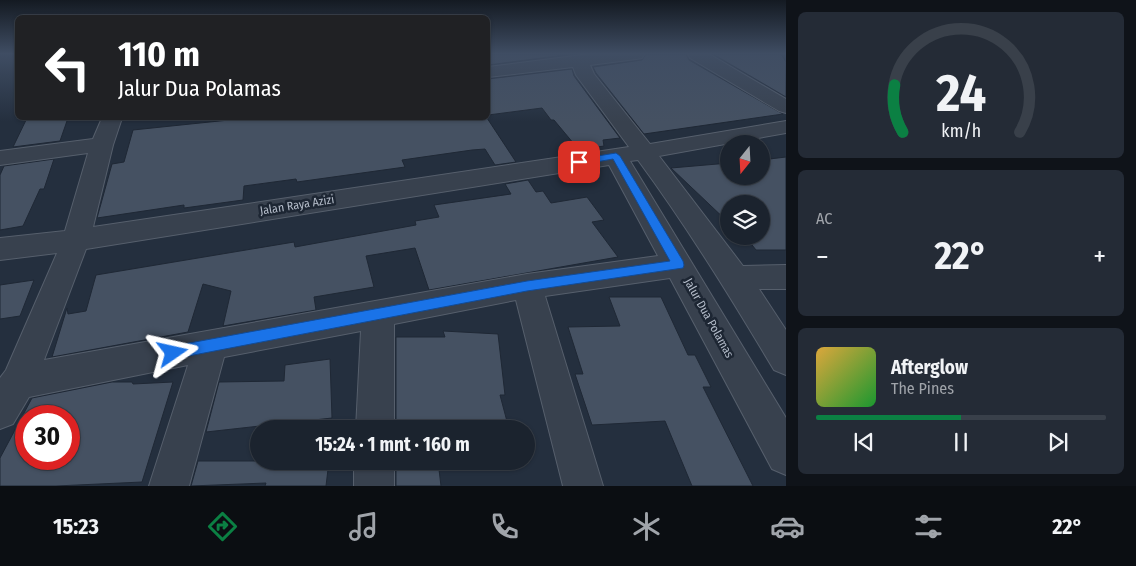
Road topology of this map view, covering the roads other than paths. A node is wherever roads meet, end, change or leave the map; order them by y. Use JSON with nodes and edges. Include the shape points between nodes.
{"nodes":[{"id":1,"x":586,"y":77,"type":"edge"},
{"id":2,"x":735,"y":77,"type":"edge"},
{"id":3,"x":786,"y":107,"type":"edge"},
{"id":4,"x":113,"y":120,"type":"edge"},
{"id":5,"x":786,"y":127,"type":"edge"},
{"id":6,"x":102,"y":145,"type":"junction"},
{"id":7,"x":630,"y":154,"type":"junction"},
{"id":8,"x":0,"y":158,"type":"edge"},
{"id":9,"x":76,"y":240,"type":"junction"},
{"id":10,"x":0,"y":249,"type":"edge"},
{"id":11,"x":678,"y":265,"type":"junction"},
{"id":12,"x":786,"y":277,"type":"edge"},
{"id":13,"x":735,"y":278,"type":"junction"},
{"id":14,"x":527,"y":286,"type":"junction"},
{"id":15,"x":378,"y":314,"type":"junction"},
{"id":16,"x":211,"y":345,"type":"junction"},
{"id":17,"x":786,"y":359,"type":"edge"},
{"id":18,"x":18,"y":382,"type":"junction"},
{"id":19,"x":0,"y":411,"type":"edge"},
{"id":20,"x":375,"y":420,"type":"edge"},
{"id":21,"x":786,"y":455,"type":"edge"},
{"id":22,"x":374,"y":470,"type":"edge"},
{"id":23,"x":169,"y":486,"type":"edge"},
{"id":24,"x":374,"y":486,"type":"edge"},
{"id":25,"x":583,"y":486,"type":"edge"}],
"edges":[{"from":1,"to":7,"type":"street"},
{"from":2,"to":3,"type":"street"},
{"from":4,"to":6,"type":"street"},
{"from":5,"to":7,"type":"street","name":"Jalan Raya Azizi"},
{"from":6,"to":8,"type":"street"},
{"from":6,"to":9,"type":"street"},
{"from":7,"to":9,"type":"street","name":"Jalan Raya Azizi"},
{"from":7,"to":11,"type":"street","name":"Jalur Dua Polamas"},
{"from":7,"to":13,"type":"street"},
{"from":9,"to":10,"type":"street","name":"Jalan Raya Azizi"},
{"from":9,"to":18,"type":"street"},
{"from":11,"to":14,"type":"street"},
{"from":11,"to":21,"type":"street","name":"Jalur Dua Polamas"},
{"from":12,"to":13,"type":"street"},
{"from":13,"to":17,"type":"street"},
{"from":14,"to":15,"type":"street"},
{"from":14,"to":25,"type":"street"},
{"from":15,"to":16,"type":"street"},
{"from":15,"to":20,"type":"street"},
{"from":16,"to":18,"type":"street"},
{"from":16,"to":23,"type":"street"},
{"from":18,"to":19,"type":"street"},
{"from":22,"to":24,"type":"street"}]}
